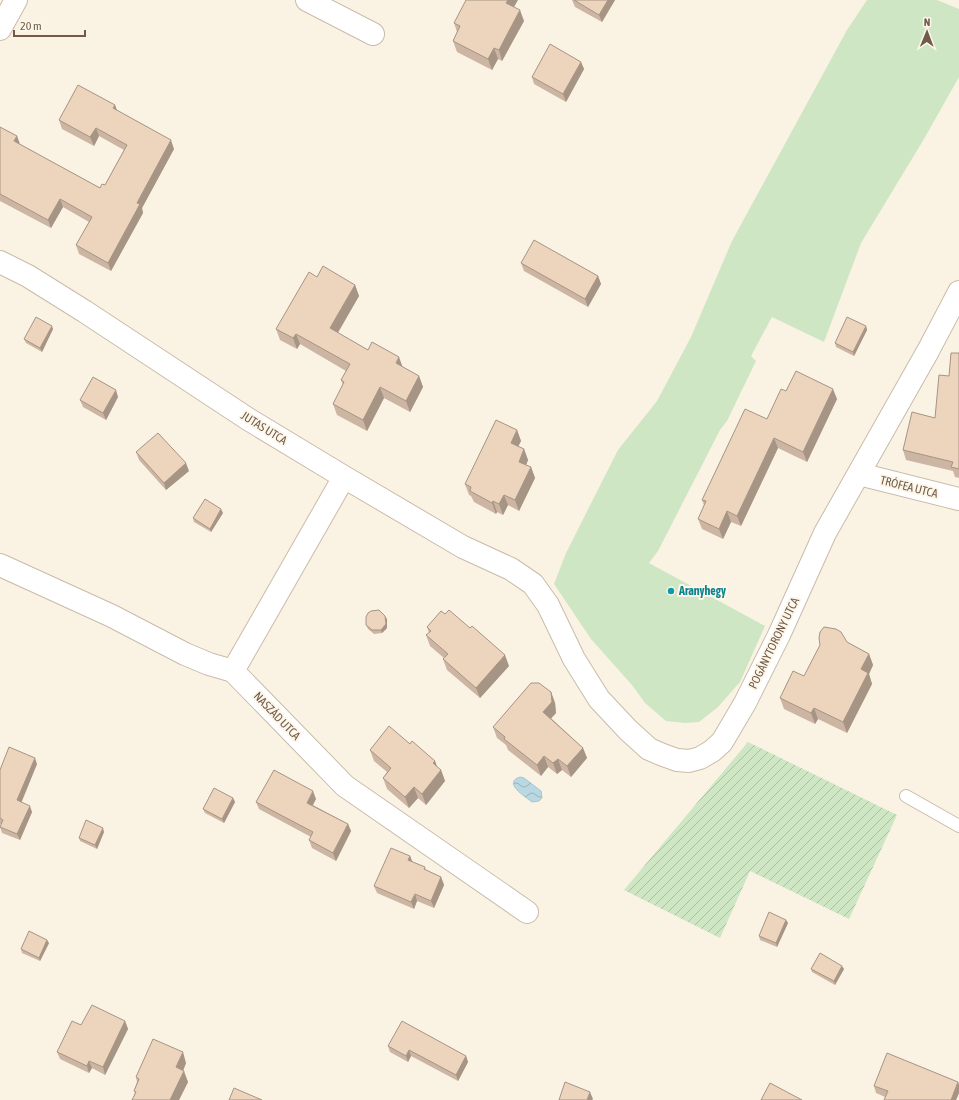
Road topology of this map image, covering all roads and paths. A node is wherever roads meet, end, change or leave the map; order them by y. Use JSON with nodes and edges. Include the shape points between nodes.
{"nodes":[{"id":1,"x":16,"y":0,"type":"edge"},
{"id":2,"x":307,"y":0,"type":"edge"},
{"id":3,"x":0,"y":29,"type":"edge"},
{"id":4,"x":373,"y":34,"type":"dead end"},
{"id":5,"x":0,"y":262,"type":"edge"},
{"id":6,"x":959,"y":292,"type":"edge"},
{"id":7,"x":859,"y":474,"type":"junction"},
{"id":8,"x":344,"y":477,"type":"junction"},
{"id":9,"x":959,"y":499,"type":"edge"},
{"id":10,"x":0,"y":565,"type":"edge"},
{"id":11,"x":534,"y":584,"type":"joint"},
{"id":12,"x":233,"y":671,"type":"junction"},
{"id":13,"x":906,"y":796,"type":"dead end"},
{"id":14,"x":959,"y":826,"type":"edge"},
{"id":15,"x":527,"y":912,"type":"dead end"}],
"edges":[{"from":1,"to":3,"type":"street"},
{"from":2,"to":4,"type":"street"},
{"from":5,"to":8,"type":"street","name":"JUTAS UTCA","via":[[28,276],[248,419]]},
{"from":6,"to":7,"type":"street","name":"POGÁNYTORONY UTCA"},
{"from":7,"to":9,"type":"street","name":"TRÓFEA UTCA"},
{"from":7,"to":11,"type":"street","name":"POGÁNYTORONY UTCA","via":[[825,533],[779,635],[744,703],[722,742],[700,758],[689,761],[663,756],[650,749],[628,730],[599,699],[574,659],[548,605]]},
{"from":8,"to":11,"type":"street","name":"JUTAS UTCA","via":[[463,547],[511,569]]},
{"from":8,"to":12,"type":"street"},
{"from":10,"to":12,"type":"street","name":"NASZÁD UTCA","via":[[112,616],[185,654]]},
{"from":12,"to":15,"type":"street","name":"NASZÁD UTCA","via":[[345,786]]},
{"from":13,"to":14,"type":"lane"}]}
